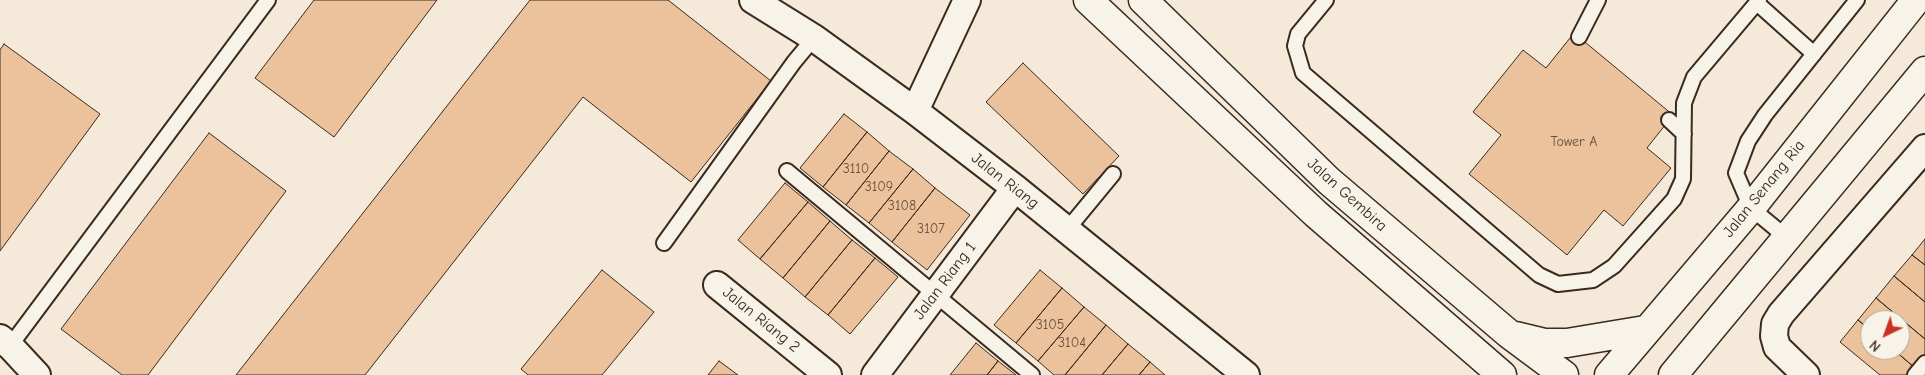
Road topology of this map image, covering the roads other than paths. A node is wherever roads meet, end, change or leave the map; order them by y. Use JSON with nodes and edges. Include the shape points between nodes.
{"nodes":[{"id":1,"x":268,"y":0,"type":"edge"},
{"id":2,"x":753,"y":0,"type":"edge"},
{"id":3,"x":967,"y":0,"type":"edge"},
{"id":4,"x":1088,"y":0,"type":"edge"},
{"id":5,"x":1143,"y":0,"type":"edge"},
{"id":6,"x":1326,"y":0,"type":"edge"},
{"id":7,"x":1598,"y":0,"type":"edge"},
{"id":8,"x":1857,"y":0,"type":"edge"},
{"id":9,"x":1916,"y":0,"type":"edge"},
{"id":10,"x":1758,"y":2,"type":"edge"},
{"id":11,"x":1579,"y":37,"type":"dead end"},
{"id":12,"x":814,"y":38,"type":"junction"},
{"id":13,"x":1814,"y":54,"type":"junction"},
{"id":14,"x":1925,"y":71,"type":"edge"},
{"id":15,"x":916,"y":111,"type":"junction"},
{"id":16,"x":1669,"y":120,"type":"dead end"},
{"id":17,"x":1684,"y":134,"type":"junction"},
{"id":18,"x":1925,"y":148,"type":"edge"},
{"id":19,"x":787,"y":171,"type":"dead end"},
{"id":20,"x":1113,"y":174,"type":"dead end"},
{"id":21,"x":1015,"y":188,"type":"junction"},
{"id":22,"x":1751,"y":208,"type":"junction"},
{"id":23,"x":1066,"y":231,"type":"junction"},
{"id":24,"x":1786,"y":237,"type":"junction"},
{"id":25,"x":664,"y":243,"type":"dead end"},
{"id":26,"x":716,"y":285,"type":"dead end"},
{"id":27,"x":934,"y":296,"type":"junction"},
{"id":28,"x":1645,"y":330,"type":"junction"},
{"id":29,"x":1509,"y":334,"type":"junction"},
{"id":30,"x":5,"y":342,"type":"edge"},
{"id":31,"x":1925,"y":363,"type":"edge"},
{"id":32,"x":37,"y":375,"type":"edge"},
{"id":33,"x":828,"y":375,"type":"edge"},
{"id":34,"x":875,"y":375,"type":"edge"},
{"id":35,"x":1032,"y":375,"type":"edge"},
{"id":36,"x":1246,"y":375,"type":"edge"},
{"id":37,"x":1502,"y":375,"type":"edge"},
{"id":38,"x":1564,"y":375,"type":"edge"},
{"id":39,"x":1608,"y":375,"type":"edge"},
{"id":40,"x":1673,"y":375,"type":"edge"},
{"id":41,"x":1806,"y":375,"type":"edge"},
{"id":42,"x":1915,"y":375,"type":"edge"}],
"edges":[{"from":1,"to":30,"type":"lane"},
{"from":2,"to":12,"type":"street","name":"Jalan Riang"},
{"from":3,"to":15,"type":"street"},
{"from":4,"to":37,"type":"main road","via":[[1316,214]]},
{"from":5,"to":29,"type":"main road","name":"Jalan Gembira","via":[[1329,181]]},
{"from":6,"to":17,"type":"lane","via":[[1298,34],[1295,46],[1303,73],[1539,275],[1558,284],[1593,280],[1614,266],[1674,199],[1683,179]]},
{"from":7,"to":11,"type":"lane"},
{"from":8,"to":13,"type":"lane"},
{"from":9,"to":22,"type":"main road","name":"Jalan Senang Ria"},
{"from":10,"to":13,"type":"lane"},
{"from":10,"to":17,"type":"lane","via":[[1694,77],[1684,102]]},
{"from":12,"to":15,"type":"street","name":"Jalan Riang"},
{"from":12,"to":25,"type":"lane"},
{"from":13,"to":22,"type":"lane","via":[[1765,114],[1748,141],[1736,173]]},
{"from":14,"to":24,"type":"main road"},
{"from":15,"to":21,"type":"street","name":"Jalan Riang"},
{"from":16,"to":17,"type":"lane"},
{"from":18,"to":41,"type":"street","via":[[1775,324],[1777,347]]},
{"from":19,"to":27,"type":"lane"},
{"from":20,"to":23,"type":"lane"},
{"from":21,"to":23,"type":"street","name":"Jalan Riang"},
{"from":21,"to":27,"type":"street","name":"Jalan Riang 1"},
{"from":22,"to":24,"type":"lane"},
{"from":22,"to":28,"type":"main road","name":"Jalan Senang Ria"},
{"from":23,"to":36,"type":"street","name":"Jalan Riang"},
{"from":24,"to":40,"type":"main road"},
{"from":26,"to":33,"type":"street","name":"Jalan Riang 2"},
{"from":27,"to":34,"type":"street","name":"Jalan Riang 1"},
{"from":27,"to":35,"type":"lane"},
{"from":28,"to":29,"type":"main road","via":[[1567,343]]},
{"from":28,"to":39,"type":"main road","name":"Jalan Senang Ria"},
{"from":29,"to":38,"type":"main road","name":"Jalan Gembira"},
{"from":30,"to":32,"type":"street"},
{"from":31,"to":42,"type":"lane"}]}
